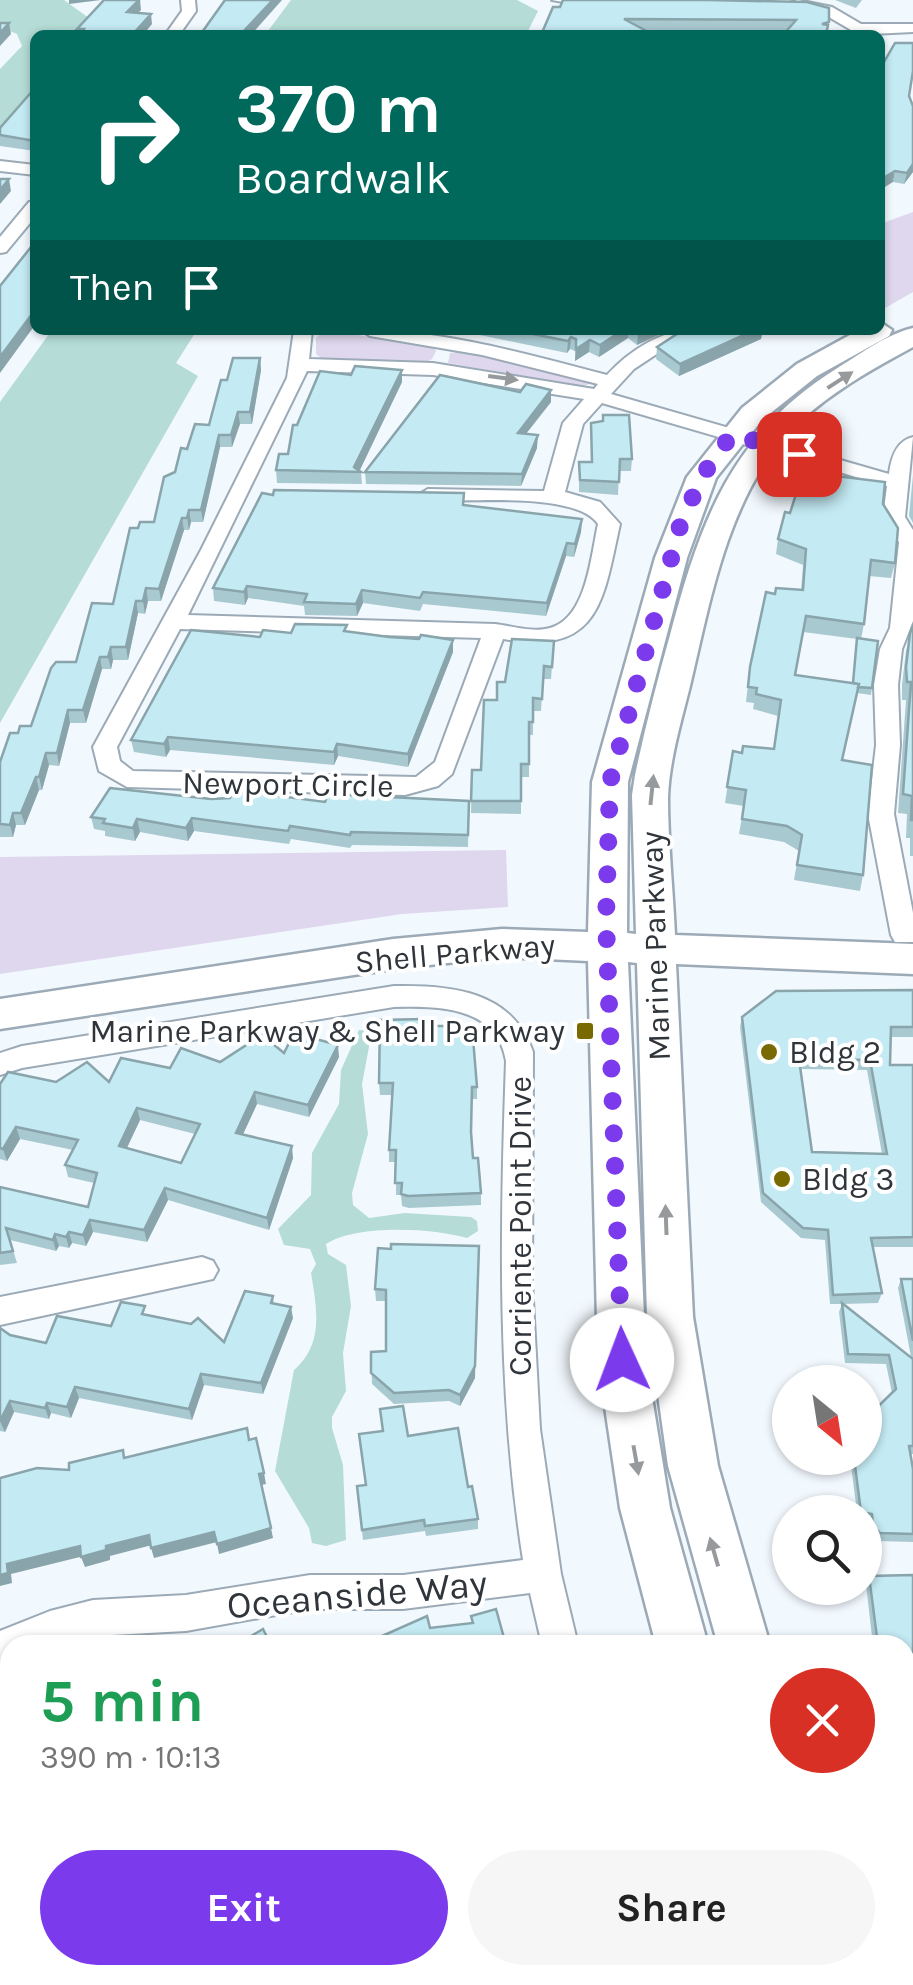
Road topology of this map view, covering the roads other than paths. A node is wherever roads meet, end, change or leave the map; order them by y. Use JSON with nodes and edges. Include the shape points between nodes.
{"nodes":[{"id":1,"x":188,"y":0,"type":"edge"},
{"id":2,"x":559,"y":0,"type":"edge"},
{"id":3,"x":574,"y":0,"type":"edge"},
{"id":4,"x":782,"y":4,"type":"edge"},
{"id":5,"x":913,"y":28,"type":"edge"},
{"id":6,"x":176,"y":30,"type":"edge"},
{"id":7,"x":855,"y":30,"type":"edge"},
{"id":8,"x":885,"y":30,"type":"edge"},
{"id":9,"x":0,"y":166,"type":"edge"},
{"id":10,"x":30,"y":169,"type":"edge"},
{"id":11,"x":30,"y":212,"type":"edge"},
{"id":12,"x":0,"y":248,"type":"edge"},
{"id":13,"x":913,"y":312,"type":"edge"},
{"id":14,"x":885,"y":327,"type":"edge"},
{"id":15,"x":304,"y":335,"type":"edge"},
{"id":16,"x":401,"y":335,"type":"edge"},
{"id":17,"x":674,"y":335,"type":"edge"},
{"id":18,"x":870,"y":335,"type":"edge"},
{"id":19,"x":913,"y":336,"type":"edge"},
{"id":20,"x":450,"y":343,"type":"junction"},
{"id":21,"x":302,"y":365,"type":"junction"},
{"id":22,"x":432,"y":369,"type":"junction"},
{"id":23,"x":602,"y":388,"type":"junction"},
{"id":24,"x":754,"y":433,"type":"junction"},
{"id":25,"x":913,"y":443,"type":"edge"},
{"id":26,"x":898,"y":478,"type":"junction"},
{"id":27,"x":414,"y":495,"type":"edge"},
{"id":28,"x":553,"y":497,"type":"junction"},
{"id":29,"x":173,"y":622,"type":"junction"},
{"id":30,"x":495,"y":631,"type":"junction"},
{"id":31,"x":607,"y":932,"type":"junction"},
{"id":32,"x":654,"y":935,"type":"junction"},
{"id":33,"x":910,"y":943,"type":"edge"},
{"id":34,"x":0,"y":988,"type":"edge"},
{"id":35,"x":0,"y":1014,"type":"edge"},
{"id":36,"x":0,"y":1064,"type":"edge"},
{"id":37,"x":202,"y":1270,"type":"dead end"},
{"id":38,"x":0,"y":1310,"type":"edge"},
{"id":39,"x":540,"y":1575,"type":"junction"},
{"id":40,"x":32,"y":1635,"type":"edge"},
{"id":41,"x":557,"y":1635,"type":"edge"},
{"id":42,"x":679,"y":1635,"type":"edge"},
{"id":43,"x":741,"y":1635,"type":"edge"}],
"edges":[{"from":1,"to":6,"type":"street","via":[[189,11]]},
{"from":2,"to":3,"type":"street"},
{"from":4,"to":7,"type":"street","via":[[819,7]]},
{"from":5,"to":8,"type":"street"},
{"from":9,"to":10,"type":"street"},
{"from":11,"to":12,"type":"street"},
{"from":13,"to":14,"type":"main road","name":"Marine Parkway"},
{"from":15,"to":21,"type":"street","name":"Newport Circle"},
{"from":16,"to":20,"type":"street"},
{"from":17,"to":23,"type":"street"},
{"from":18,"to":24,"type":"main road","name":"Marine Parkway","via":[[808,370]]},
{"from":24,"to":19,"type":"main road","name":"Marine Parkway","one_way":true},
{"from":20,"to":22,"type":"street"},
{"from":20,"to":23,"type":"street"},
{"from":21,"to":22,"type":"street"},
{"from":21,"to":29,"type":"street","name":"Newport Circle","via":[[252,492]]},
{"from":22,"to":23,"type":"street","one_way":true},
{"from":23,"to":24,"type":"street"},
{"from":23,"to":28,"type":"street","via":[[573,422]]},
{"from":24,"to":26,"type":"street"},
{"from":24,"to":31,"type":"main road","name":"Marine Parkway","via":[[690,500],[631,697],[610,782]]},
{"from":32,"to":24,"type":"main road","name":"Marine Parkway","one_way":true,"via":[[650,795],[659,738],[712,539]]},
{"from":25,"to":26,"type":"street","via":[[902,453]]},
{"from":26,"to":33,"type":"street","via":[[894,517],[910,542],[901,628],[886,685],[882,814]]},
{"from":27,"to":28,"type":"street"},
{"from":28,"to":30,"type":"street","via":[[585,502],[608,524],[580,619],[550,636]]},
{"from":29,"to":30,"type":"street"},
{"from":29,"to":30,"type":"street","name":"Newport Circle","via":[[105,748],[108,765],[127,778],[424,784],[448,762]]},
{"from":31,"to":32,"type":"main road","name":"Shell Parkway"},
{"from":31,"to":34,"type":"main road","name":"Shell Parkway","via":[[411,927]]},
{"from":31,"to":35,"type":"main road","name":"Shell Parkway","via":[[393,954]]},
{"from":31,"to":42,"type":"main road","name":"Marine Parkway","one_way":true,"via":[[622,1360],[645,1508]]},
{"from":32,"to":33,"type":"main road","name":"Shell Parkway"},
{"from":43,"to":32,"type":"main road","name":"Marine Parkway","one_way":true,"via":[[708,1531],[672,1333]]},
{"from":36,"to":39,"type":"street","name":"Corriente Point Drive","via":[[373,1000],[454,1001],[498,1018],[519,1053],[520,1400]]},
{"from":37,"to":38,"type":"street"},
{"from":39,"to":40,"type":"street","name":"Oceanside Way","via":[[420,1590],[310,1592],[186,1613],[93,1618]]},
{"from":39,"to":41,"type":"street","name":"Corriente Point Drive"}]}
